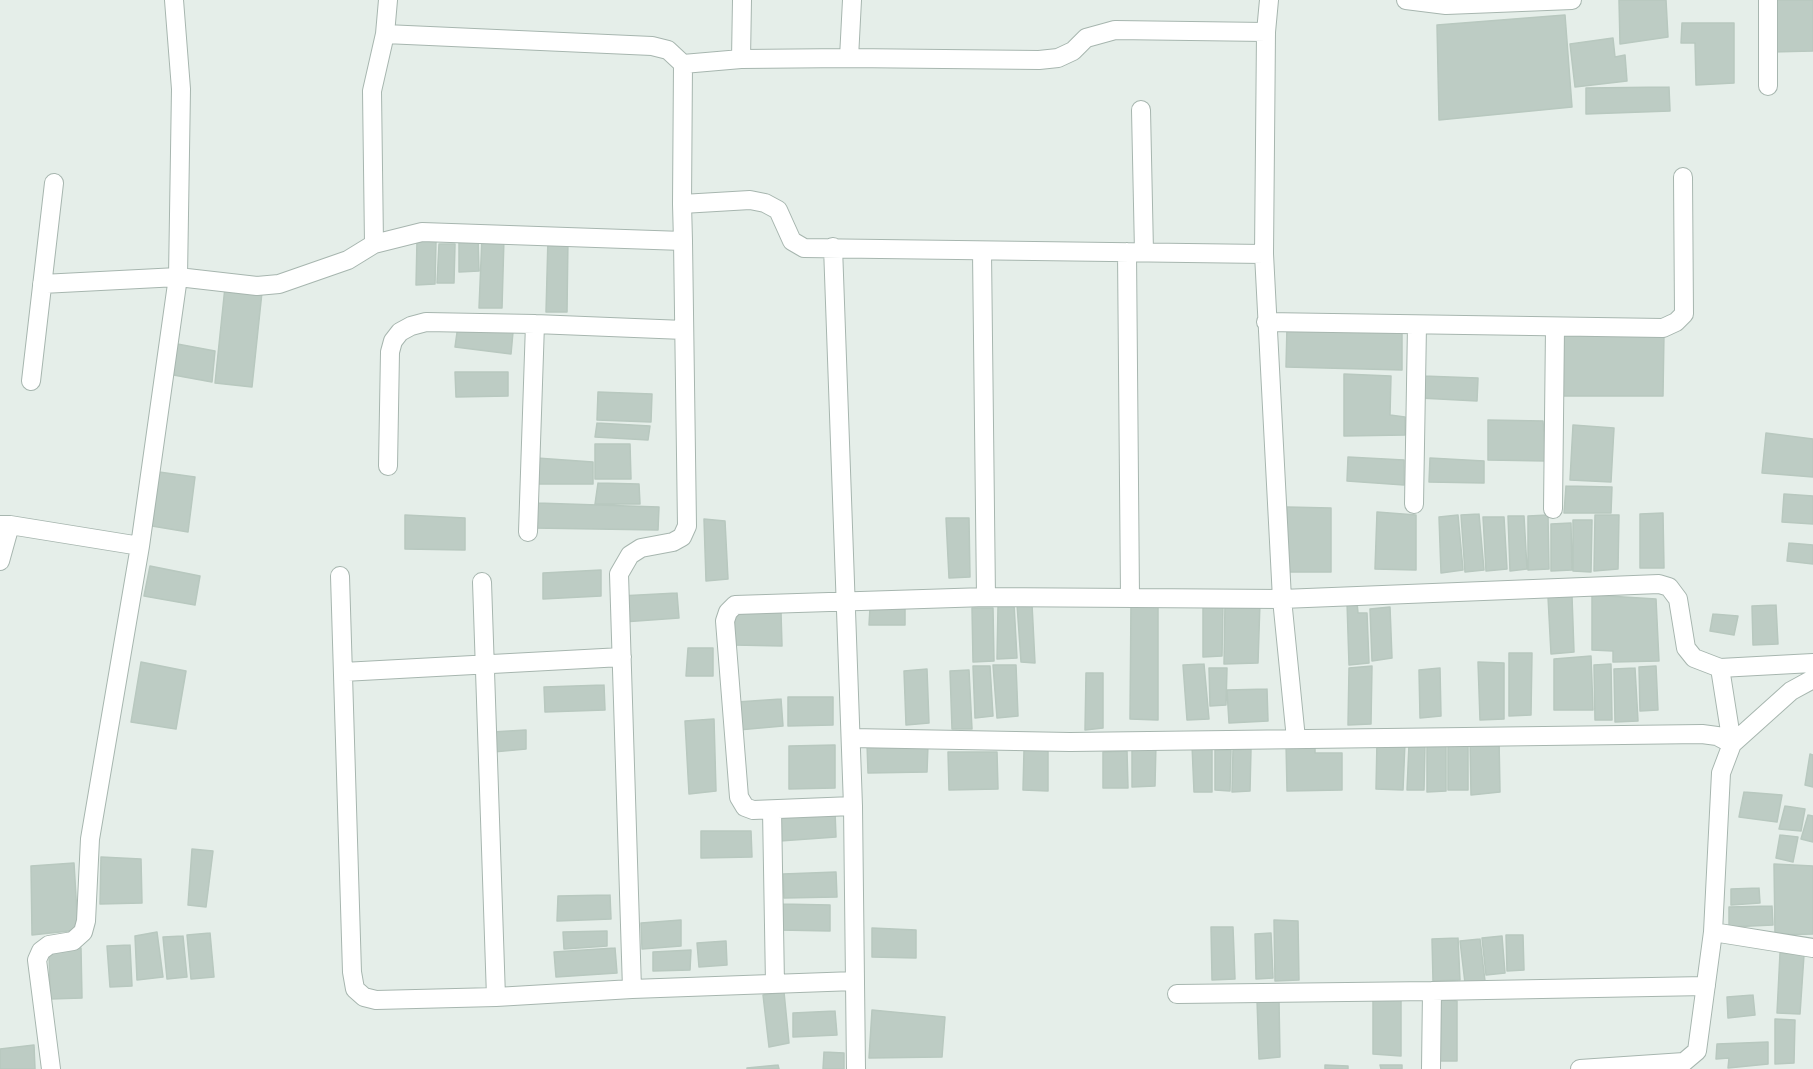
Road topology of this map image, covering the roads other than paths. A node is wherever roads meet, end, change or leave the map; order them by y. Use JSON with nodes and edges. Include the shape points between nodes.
{"nodes":[{"id":1,"x":174,"y":0,"type":"edge"},
{"id":2,"x":388,"y":0,"type":"edge"},
{"id":3,"x":742,"y":0,"type":"edge"},
{"id":4,"x":852,"y":0,"type":"edge"},
{"id":5,"x":1269,"y":0,"type":"edge"},
{"id":6,"x":1406,"y":0,"type":"edge"},
{"id":7,"x":1572,"y":0,"type":"edge"},
{"id":8,"x":1767,"y":0,"type":"edge"},
{"id":9,"x":1266,"y":32,"type":"junction"},
{"id":10,"x":385,"y":34,"type":"junction"},
{"id":11,"x":741,"y":58,"type":"junction"},
{"id":12,"x":849,"y":58,"type":"junction"},
{"id":13,"x":683,"y":64,"type":"junction"},
{"id":14,"x":1768,"y":86,"type":"dead end"},
{"id":15,"x":1141,"y":110,"type":"dead end"},
{"id":16,"x":1683,"y":177,"type":"dead end"},
{"id":17,"x":54,"y":183,"type":"dead end"},
{"id":18,"x":682,"y":204,"type":"junction"},
{"id":19,"x":683,"y":241,"type":"junction"},
{"id":20,"x":374,"y":244,"type":"junction"},
{"id":21,"x":833,"y":247,"type":"junction"},
{"id":22,"x":982,"y":252,"type":"junction"},
{"id":23,"x":1135,"y":252,"type":"junction"},
{"id":24,"x":1264,"y":254,"type":"junction"},
{"id":25,"x":178,"y":277,"type":"junction"},
{"id":26,"x":42,"y":284,"type":"junction"},
{"id":27,"x":1266,"y":322,"type":"junction"},
{"id":28,"x":535,"y":324,"type":"junction"},
{"id":29,"x":1417,"y":325,"type":"junction"},
{"id":30,"x":1555,"y":328,"type":"junction"},
{"id":31,"x":684,"y":330,"type":"junction"},
{"id":32,"x":31,"y":381,"type":"dead end"},
{"id":33,"x":388,"y":466,"type":"dead end"},
{"id":34,"x":1414,"y":504,"type":"dead end"},
{"id":35,"x":1553,"y":509,"type":"dead end"},
{"id":36,"x":5,"y":525,"type":"edge"},
{"id":37,"x":528,"y":532,"type":"dead end"},
{"id":38,"x":140,"y":546,"type":"junction"},
{"id":39,"x":0,"y":561,"type":"edge"},
{"id":40,"x":340,"y":576,"type":"dead end"},
{"id":41,"x":482,"y":582,"type":"dead end"},
{"id":42,"x":986,"y":597,"type":"junction"},
{"id":43,"x":1130,"y":597,"type":"junction"},
{"id":44,"x":1282,"y":599,"type":"junction"},
{"id":45,"x":844,"y":603,"type":"junction"},
{"id":46,"x":622,"y":657,"type":"junction"},
{"id":47,"x":485,"y":663,"type":"junction"},
{"id":48,"x":1813,"y":663,"type":"edge"},
{"id":49,"x":1720,"y":668,"type":"junction"},
{"id":50,"x":343,"y":672,"type":"junction"},
{"id":51,"x":1813,"y":679,"type":"edge"},
{"id":52,"x":851,"y":738,"type":"junction"},
{"id":53,"x":1296,"y":740,"type":"junction"},
{"id":54,"x":1732,"y":744,"type":"junction"},
{"id":55,"x":853,"y":806,"type":"junction"},
{"id":56,"x":772,"y":810,"type":"junction"},
{"id":57,"x":1713,"y":932,"type":"junction"},
{"id":58,"x":1813,"y":948,"type":"edge"},
{"id":59,"x":855,"y":981,"type":"junction"},
{"id":60,"x":775,"y":984,"type":"junction"},
{"id":61,"x":1706,"y":986,"type":"junction"},
{"id":62,"x":632,"y":989,"type":"junction"},
{"id":63,"x":1432,"y":991,"type":"junction"},
{"id":64,"x":1177,"y":994,"type":"dead end"},
{"id":65,"x":496,"y":997,"type":"junction"},
{"id":66,"x":1674,"y":1066,"type":"edge"},
{"id":67,"x":51,"y":1069,"type":"edge"},
{"id":68,"x":856,"y":1069,"type":"edge"},
{"id":69,"x":1431,"y":1069,"type":"edge"},
{"id":70,"x":1580,"y":1069,"type":"edge"}],
"edges":[{"from":1,"to":25,"type":"street","via":[[181,89]]},
{"from":2,"to":10,"type":"street"},
{"from":3,"to":11,"type":"street"},
{"from":4,"to":12,"type":"street"},
{"from":5,"to":9,"type":"street"},
{"from":6,"to":7,"type":"street","via":[[1446,5]]},
{"from":8,"to":14,"type":"street"},
{"from":9,"to":12,"type":"street","via":[[1115,30],[1086,38],[1058,58],[1039,60]]},
{"from":9,"to":24,"type":"street"},
{"from":10,"to":13,"type":"street","via":[[652,46],[668,50]]},
{"from":10,"to":20,"type":"street","via":[[372,91]]},
{"from":11,"to":12,"type":"street"},
{"from":11,"to":13,"type":"street"},
{"from":13,"to":18,"type":"street"},
{"from":15,"to":23,"type":"street"},
{"from":16,"to":30,"type":"street","via":[[1684,314],[1663,328]]},
{"from":17,"to":26,"type":"street"},
{"from":18,"to":19,"type":"street"},
{"from":18,"to":21,"type":"street","via":[[750,200],[765,203],[778,210],[792,241],[804,248]]},
{"from":19,"to":20,"type":"street","via":[[422,232]]},
{"from":19,"to":31,"type":"street"},
{"from":20,"to":25,"type":"street","via":[[348,260],[279,284],[257,286]]},
{"from":21,"to":22,"type":"street"},
{"from":21,"to":45,"type":"street"},
{"from":22,"to":23,"type":"street"},
{"from":22,"to":42,"type":"street"},
{"from":23,"to":24,"type":"street"},
{"from":23,"to":43,"type":"street"},
{"from":24,"to":27,"type":"street"},
{"from":25,"to":26,"type":"street"},
{"from":25,"to":38,"type":"street"},
{"from":26,"to":32,"type":"street"},
{"from":27,"to":29,"type":"street"},
{"from":27,"to":44,"type":"street"},
{"from":28,"to":31,"type":"street"},
{"from":28,"to":33,"type":"street","via":[[426,322],[400,332],[390,352]]},
{"from":28,"to":37,"type":"street"},
{"from":29,"to":30,"type":"street"},
{"from":29,"to":34,"type":"street"},
{"from":30,"to":35,"type":"street"},
{"from":31,"to":46,"type":"street","via":[[687,526],[682,537],[641,548],[624,563],[619,574]]},
{"from":36,"to":38,"type":"street"},
{"from":36,"to":39,"type":"street"},
{"from":38,"to":67,"type":"street","via":[[90,840],[86,921],[73,941],[49,945],[37,960]]},
{"from":40,"to":50,"type":"street"},
{"from":41,"to":47,"type":"street"},
{"from":42,"to":43,"type":"street"},
{"from":42,"to":45,"type":"street"},
{"from":43,"to":44,"type":"street"},
{"from":44,"to":49,"type":"street","via":[[1659,584],[1669,586],[1678,599],[1686,648],[1694,658]]},
{"from":44,"to":53,"type":"street"},
{"from":45,"to":52,"type":"street"},
{"from":45,"to":56,"type":"street","via":[[735,605],[728,612],[725,621],[740,797],[745,807]]},
{"from":46,"to":47,"type":"street"},
{"from":46,"to":62,"type":"street"},
{"from":47,"to":50,"type":"street"},
{"from":47,"to":65,"type":"street"},
{"from":48,"to":49,"type":"street"},
{"from":49,"to":54,"type":"street"},
{"from":50,"to":65,"type":"street","via":[[355,989],[376,1000]]},
{"from":51,"to":54,"type":"street","via":[[1791,691]]},
{"from":52,"to":53,"type":"street","via":[[1070,742]]},
{"from":52,"to":55,"type":"street"},
{"from":53,"to":54,"type":"street","via":[[1702,734]]},
{"from":54,"to":57,"type":"street","via":[[1721,773]]},
{"from":55,"to":56,"type":"street"},
{"from":55,"to":59,"type":"street"},
{"from":56,"to":60,"type":"street"},
{"from":57,"to":58,"type":"street"},
{"from":57,"to":61,"type":"street"},
{"from":59,"to":60,"type":"street"},
{"from":59,"to":68,"type":"street"},
{"from":60,"to":62,"type":"street"},
{"from":61,"to":63,"type":"street"},
{"from":61,"to":66,"type":"street","via":[[1697,1051]]},
{"from":62,"to":65,"type":"street"},
{"from":63,"to":64,"type":"street"},
{"from":63,"to":69,"type":"street"},
{"from":66,"to":70,"type":"street"}]}
